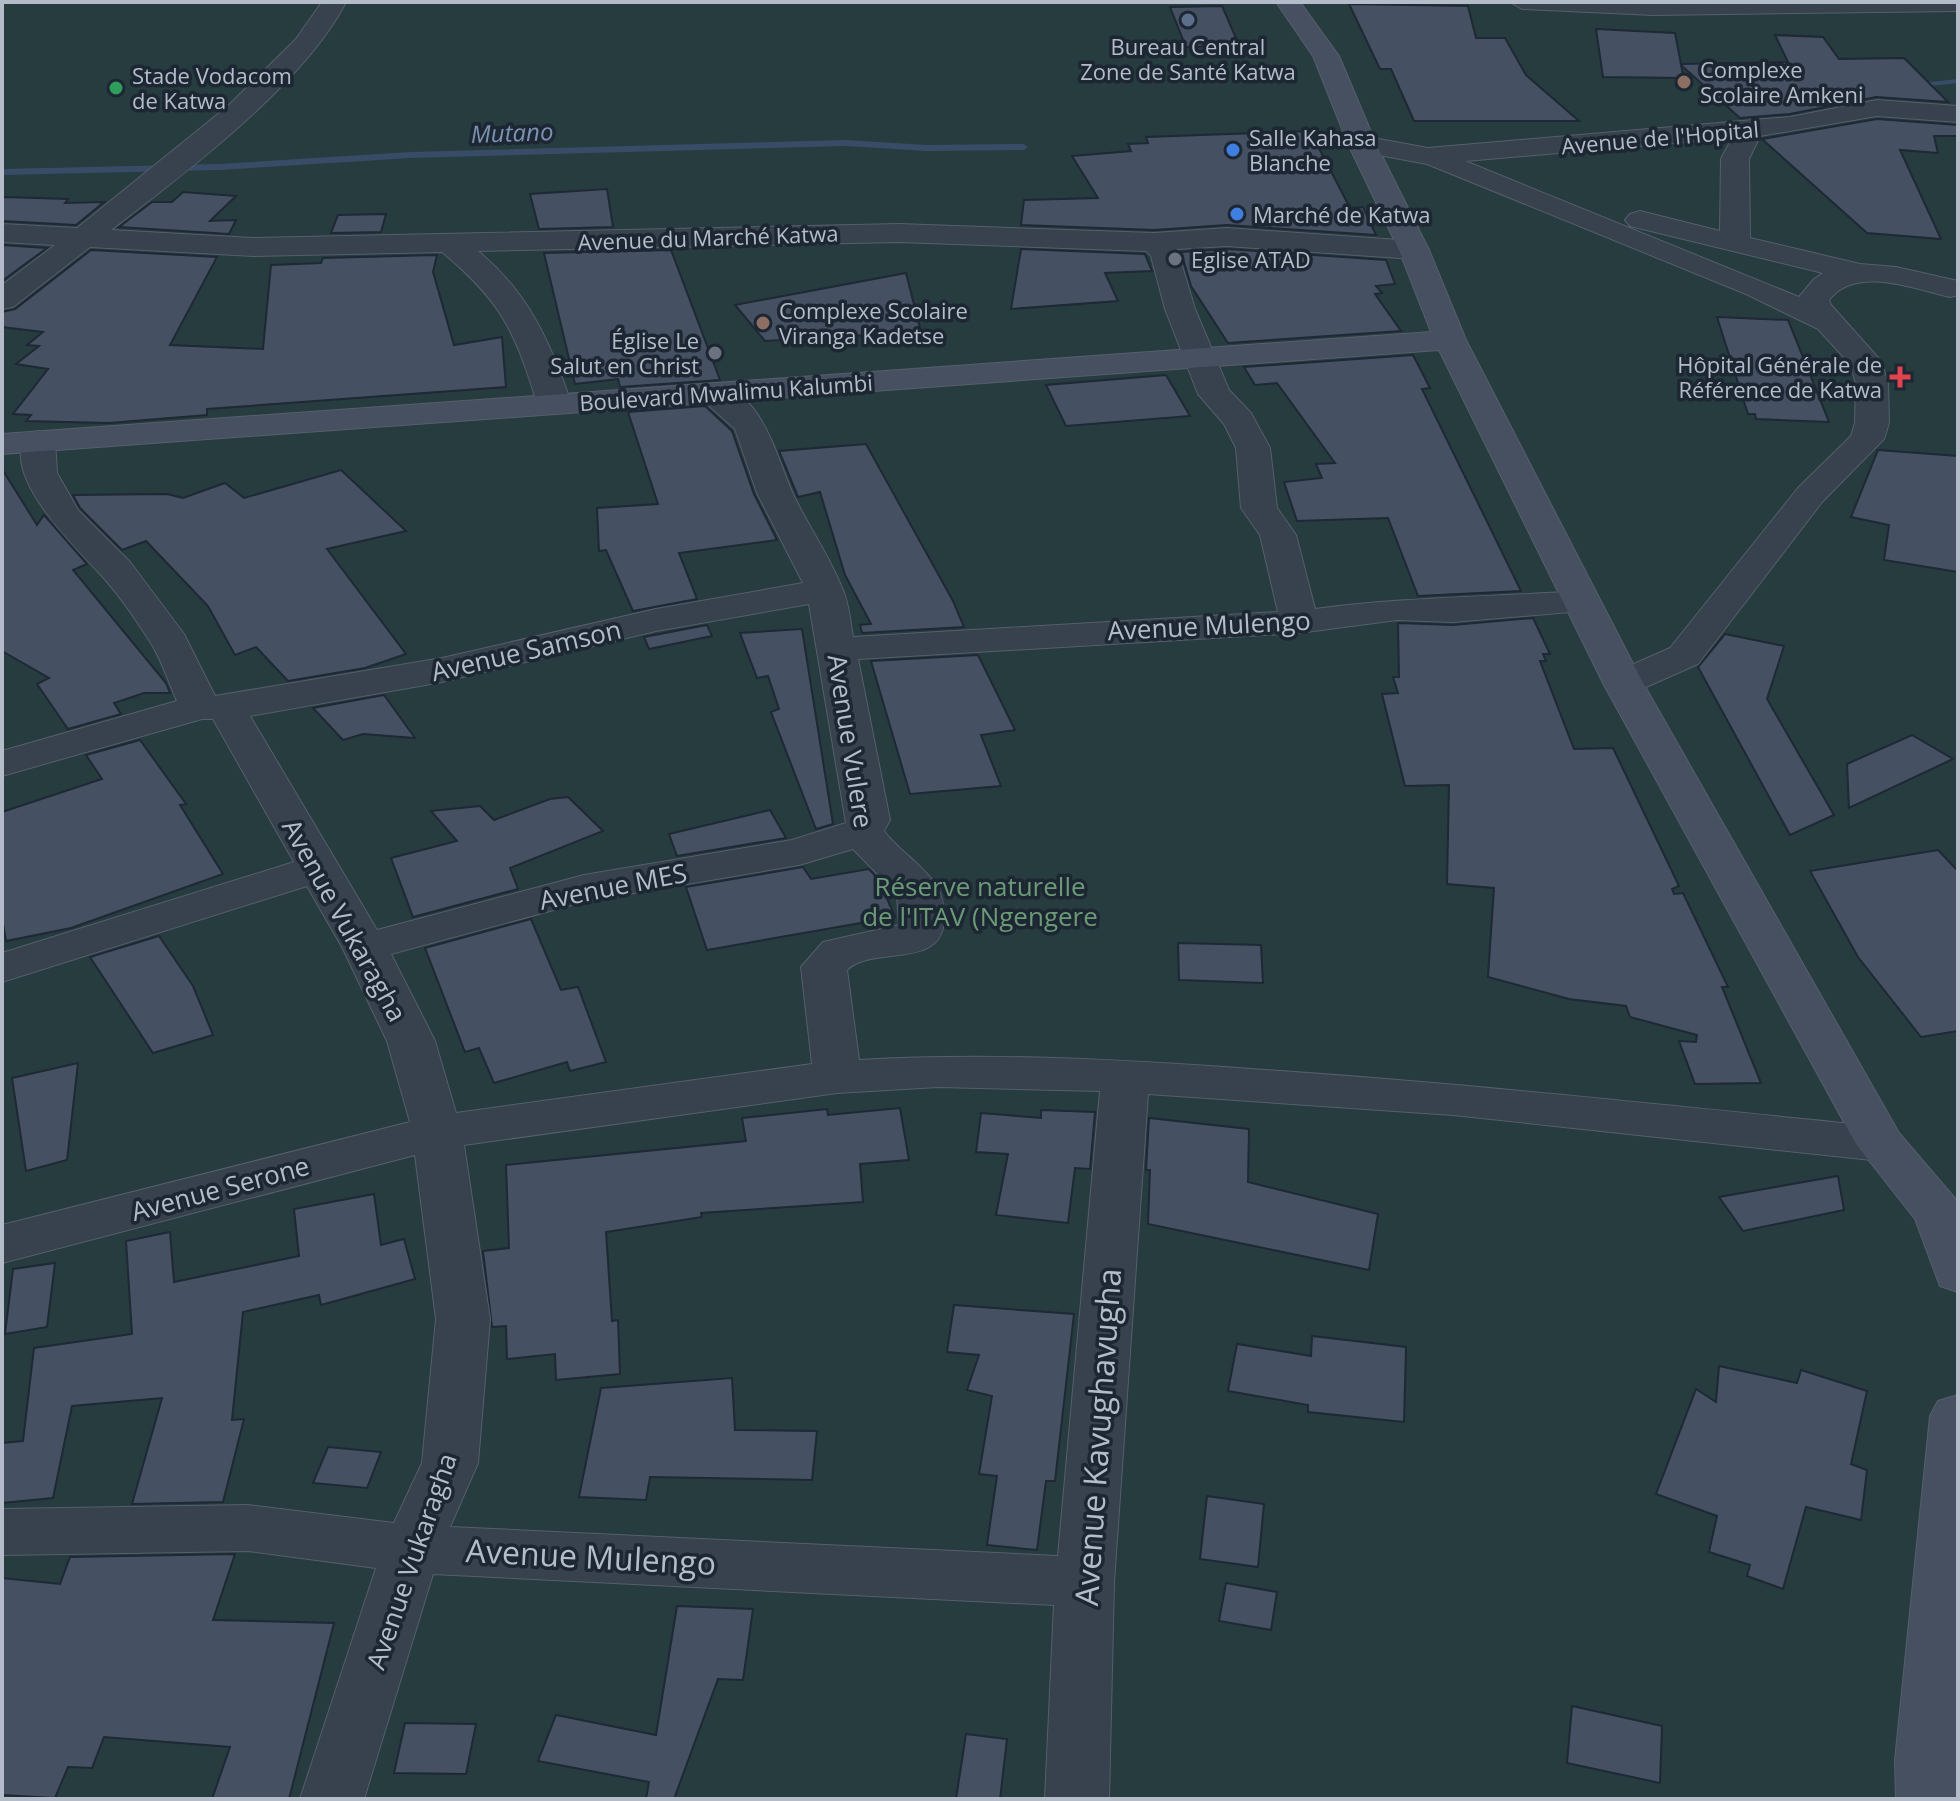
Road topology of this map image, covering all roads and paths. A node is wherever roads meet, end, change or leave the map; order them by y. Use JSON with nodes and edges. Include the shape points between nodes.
{"nodes":[{"id":1,"x":334,"y":2,"type":"edge"},
{"id":2,"x":1288,"y":2,"type":"edge"},
{"id":3,"x":1522,"y":2,"type":"edge"},
{"id":4,"x":1958,"y":4,"type":"edge"},
{"id":5,"x":1958,"y":114,"type":"edge"},
{"id":6,"x":1751,"y":127,"type":"junction"},
{"id":7,"x":1362,"y":144,"type":"junction"},
{"id":8,"x":1428,"y":156,"type":"junction"},
{"id":9,"x":1516,"y":193,"type":"junction"},
{"id":10,"x":2,"y":233,"type":"edge"},
{"id":11,"x":89,"y":237,"type":"junction"},
{"id":12,"x":1735,"y":241,"type":"junction"},
{"id":13,"x":1154,"y":242,"type":"junction"},
{"id":14,"x":452,"y":245,"type":"junction"},
{"id":15,"x":1414,"y":250,"type":"junction"},
{"id":16,"x":1859,"y":273,"type":"junction"},
{"id":17,"x":1950,"y":288,"type":"dead end"},
{"id":18,"x":2,"y":300,"type":"edge"},
{"id":19,"x":1823,"y":321,"type":"junction"},
{"id":20,"x":1450,"y":340,"type":"junction"},
{"id":21,"x":1199,"y":361,"type":"junction"},
{"id":22,"x":712,"y":394,"type":"junction"},
{"id":23,"x":554,"y":403,"type":"junction"},
{"id":24,"x":20,"y":442,"type":"edge"},
{"id":25,"x":825,"y":590,"type":"junction"},
{"id":26,"x":1581,"y":602,"type":"junction"},
{"id":27,"x":1299,"y":622,"type":"junction"},
{"id":28,"x":837,"y":649,"type":"junction"},
{"id":29,"x":1623,"y":683,"type":"junction"},
{"id":30,"x":213,"y":708,"type":"junction"},
{"id":31,"x":2,"y":764,"type":"edge"},
{"id":32,"x":862,"y":832,"type":"junction"},
{"id":33,"x":318,"y":868,"type":"junction"},
{"id":34,"x":365,"y":947,"type":"junction"},
{"id":35,"x":2,"y":968,"type":"edge"},
{"id":36,"x":1125,"y":1076,"type":"junction"},
{"id":37,"x":837,"y":1077,"type":"junction"},
{"id":38,"x":437,"y":1132,"type":"junction"},
{"id":39,"x":1881,"y":1144,"type":"junction"},
{"id":40,"x":1948,"y":1213,"type":"edge"},
{"id":41,"x":2,"y":1244,"type":"edge"},
{"id":42,"x":1958,"y":1273,"type":"edge"},
{"id":43,"x":1958,"y":1416,"type":"edge"},
{"id":44,"x":2,"y":1532,"type":"edge"},
{"id":45,"x":411,"y":1549,"type":"junction"},
{"id":46,"x":1085,"y":1582,"type":"junction"},
{"id":47,"x":332,"y":1799,"type":"edge"},
{"id":48,"x":1077,"y":1799,"type":"edge"},
{"id":49,"x":1928,"y":1799,"type":"edge"}],
"edges":[{"from":1,"to":11,"type":"street","via":[[323,25],[246,105]]},
{"from":2,"to":7,"type":"main road","via":[[1326,56]]},
{"from":3,"to":4,"type":"street","via":[[1653,8]]},
{"from":5,"to":6,"type":"street","name":"Avenue de l'Hopital","via":[[1877,108]]},
{"from":6,"to":8,"type":"street","name":"Avenue de l'Hopital"},
{"from":6,"to":12,"type":"street","via":[[1735,159]]},
{"from":7,"to":8,"type":"street","name":"Avenue de l'Hopital"},
{"from":7,"to":15,"type":"main road"},
{"from":8,"to":9,"type":"street"},
{"from":9,"to":12,"type":"street"},
{"from":9,"to":19,"type":"street","via":[[1757,288]]},
{"from":10,"to":11,"type":"street","name":"Avenue du Marché Katwa"},
{"from":11,"to":14,"type":"street","name":"Avenue du Marché Katwa","via":[[253,247]]},
{"from":11,"to":18,"type":"street"},
{"from":12,"to":16,"type":"street"},
{"from":13,"to":14,"type":"street","name":"Avenue du Marché Katwa","via":[[884,233]]},
{"from":13,"to":15,"type":"street","name":"Avenue du Marché Katwa","via":[[1227,237]]},
{"from":13,"to":21,"type":"street","via":[[1165,254]]},
{"from":14,"to":23,"type":"street","via":[[503,288],[532,335]]},
{"from":15,"to":20,"type":"main road"},
{"from":16,"to":17,"type":"street"},
{"from":16,"to":19,"type":"street","via":[[1819,287],[1813,299]]},
{"from":19,"to":29,"type":"street","via":[[1865,361],[1872,383],[1867,439],[1810,495],[1684,656]]},
{"from":20,"to":21,"type":"main road","name":"Boulevard Mwalimu Kalumbi"},
{"from":20,"to":26,"type":"main road"},
{"from":21,"to":22,"type":"main road","name":"Boulevard Mwalimu Kalumbi"},
{"from":21,"to":27,"type":"street","via":[[1214,394],[1239,420],[1253,448],[1259,508],[1278,535]]},
{"from":22,"to":23,"type":"main road","name":"Boulevard Mwalimu Kalumbi"},
{"from":22,"to":25,"type":"street","name":"Avenue Vulere","via":[[751,427],[775,493]]},
{"from":23,"to":24,"type":"main road","name":"Boulevard Mwalimu Kalumbi"},
{"from":24,"to":30,"type":"street","name":"Avenue Vukaragha","via":[[63,515],[117,570]]},
{"from":25,"to":28,"type":"street","name":"Avenue Vulere"},
{"from":25,"to":30,"type":"street","name":"Avenue Samson","via":[[656,620],[442,670]]},
{"from":26,"to":27,"type":"street","name":"Avenue Mulengo","via":[[1453,611],[1397,609]]},
{"from":26,"to":29,"type":"main road"},
{"from":27,"to":28,"type":"street","name":"Avenue Mulengo"},
{"from":28,"to":32,"type":"street","name":"Avenue Vulere","via":[[869,820]]},
{"from":29,"to":39,"type":"main road"},
{"from":30,"to":31,"type":"street","name":"Avenue Samson"},
{"from":30,"to":33,"type":"street","name":"Avenue Vukaragha"},
{"from":32,"to":34,"type":"street","name":"Avenue MES","via":[[799,852],[584,888]]},
{"from":32,"to":37,"type":"street","name":"Avenue Vulere","via":[[883,858],[914,882],[924,908],[921,933],[839,952],[824,967]]},
{"from":33,"to":34,"type":"street","name":"Avenue Vukaragha"},
{"from":33,"to":35,"type":"street"},
{"from":34,"to":38,"type":"street","name":"Avenue Vukaragha","via":[[411,1041]]},
{"from":36,"to":37,"type":"street","name":"Avenue Serone","via":[[938,1071]]},
{"from":36,"to":39,"type":"street","name":"Avenue Serone","via":[[1453,1099]]},
{"from":36,"to":46,"type":"street","name":"Avenue Kavughavugha"},
{"from":37,"to":38,"type":"street","name":"Avenue Serone"},
{"from":38,"to":41,"type":"street","name":"Avenue Serone"},
{"from":38,"to":45,"type":"street","name":"Avenue Vukaragha","via":[[463,1319],[450,1463]]},
{"from":39,"to":40,"type":"main road"},
{"from":40,"to":42,"type":"main road"},
{"from":43,"to":49,"type":"main road","via":[[1926,1760]]},
{"from":44,"to":45,"type":"street","name":"Avenue Mulengo","via":[[248,1528]]},
{"from":45,"to":46,"type":"street","name":"Avenue Mulengo"},
{"from":45,"to":47,"type":"street","name":"Avenue Vukaragha"},
{"from":46,"to":48,"type":"street","name":"Avenue Kavughavugha"}]}
